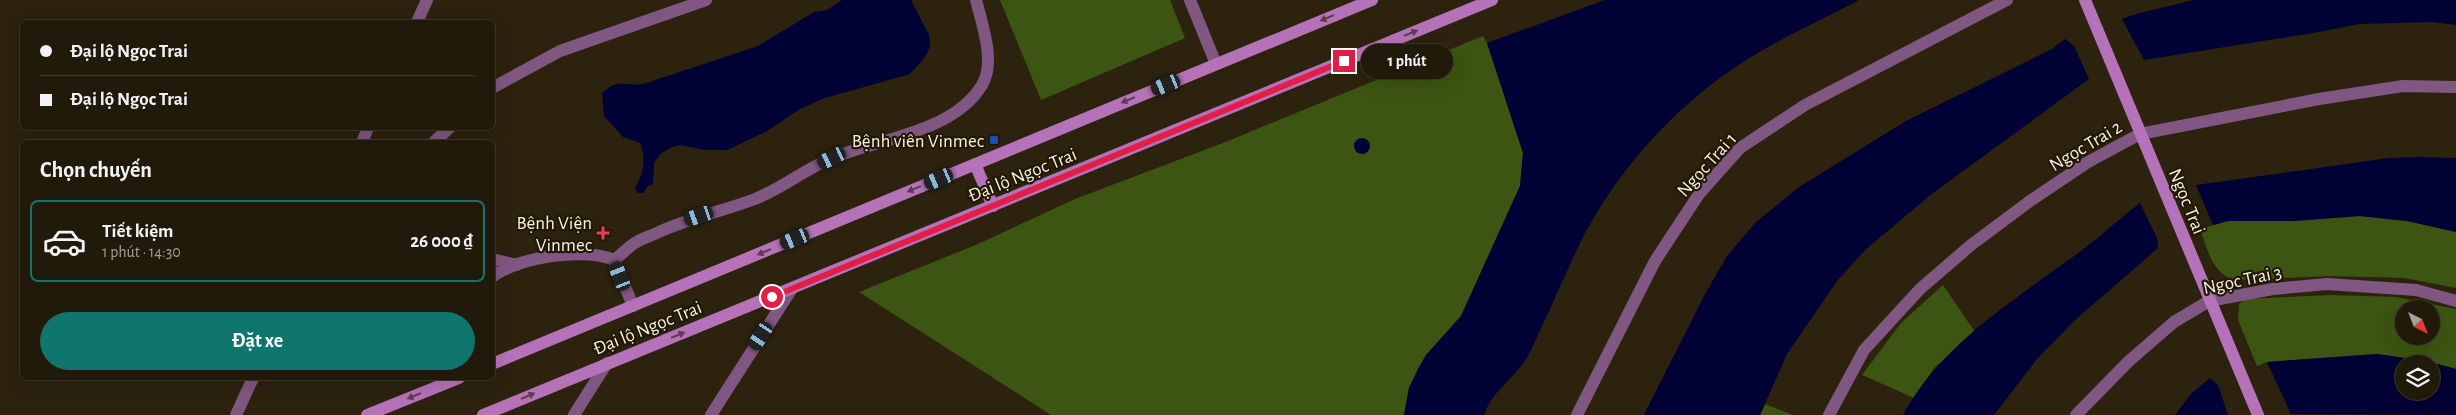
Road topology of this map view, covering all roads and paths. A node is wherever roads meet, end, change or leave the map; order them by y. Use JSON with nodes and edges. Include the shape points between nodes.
{"nodes":[{"id":1,"x":427,"y":0,"type":"edge"},
{"id":2,"x":706,"y":0,"type":"edge"},
{"id":3,"x":976,"y":0,"type":"edge"},
{"id":4,"x":1190,"y":0,"type":"edge"},
{"id":5,"x":1372,"y":0,"type":"edge"},
{"id":6,"x":1492,"y":0,"type":"edge"},
{"id":7,"x":2007,"y":0,"type":"edge"},
{"id":8,"x":2085,"y":0,"type":"edge"},
{"id":9,"x":418,"y":20,"type":"edge"},
{"id":10,"x":1216,"y":64,"type":"junction"},
{"id":11,"x":495,"y":86,"type":"edge"},
{"id":12,"x":2456,"y":86,"type":"edge"},
{"id":13,"x":447,"y":130,"type":"edge"},
{"id":14,"x":2140,"y":134,"type":"junction"},
{"id":15,"x":436,"y":140,"type":"edge"},
{"id":16,"x":975,"y":164,"type":"junction"},
{"id":17,"x":993,"y":206,"type":"junction"},
{"id":18,"x":495,"y":260,"type":"edge"},
{"id":19,"x":614,"y":260,"type":"junction"},
{"id":20,"x":517,"y":265,"type":"junction"},
{"id":21,"x":495,"y":276,"type":"edge"},
{"id":22,"x":790,"y":290,"type":"junction"},
{"id":23,"x":2209,"y":301,"type":"junction"},
{"id":24,"x":2456,"y":301,"type":"edge"},
{"id":25,"x":633,"y":306,"type":"junction"},
{"id":26,"x":495,"y":363,"type":"edge"},
{"id":27,"x":608,"y":363,"type":"junction"},
{"id":28,"x":253,"y":380,"type":"edge"},
{"id":29,"x":454,"y":380,"type":"edge"},
{"id":30,"x":236,"y":415,"type":"edge"},
{"id":31,"x":367,"y":415,"type":"edge"},
{"id":32,"x":483,"y":415,"type":"edge"},
{"id":33,"x":574,"y":415,"type":"edge"},
{"id":34,"x":711,"y":415,"type":"edge"},
{"id":35,"x":1577,"y":415,"type":"edge"},
{"id":36,"x":1829,"y":415,"type":"edge"},
{"id":37,"x":2076,"y":415,"type":"edge"},
{"id":38,"x":2258,"y":415,"type":"edge"}],
"edges":[{"from":1,"to":9,"type":"street"},
{"from":2,"to":11,"type":"street","via":[[560,51]]},
{"from":3,"to":19,"type":"street","via":[[986,36],[988,61],[983,84],[966,105],[927,128],[832,158],[754,199],[681,222],[635,243]]},
{"from":4,"to":10,"type":"street"},
{"from":5,"to":10,"type":"main road","name":"Đại lộ Ngọc Trai","one_way":true},
{"from":17,"to":6,"type":"main road","name":"Đại lộ Ngọc Trai","one_way":true},
{"from":7,"to":35,"type":"street","name":"Ngọc Trai 1","via":[[1805,105],[1740,148],[1699,194],[1654,261]]},
{"from":8,"to":14,"type":"main road","name":"Ngọc Trai"},
{"from":10,"to":16,"type":"main road","name":"Đại lộ Ngọc Trai","one_way":true},
{"from":12,"to":14,"type":"street","name":"Ngọc Trai 2","via":[[2394,87]]},
{"from":13,"to":15,"type":"street"},
{"from":14,"to":23,"type":"main road","name":"Ngọc Trai"},
{"from":14,"to":36,"type":"street","name":"Ngọc Trai 2","via":[[2088,162],[2030,201],[1920,289],[1864,350]]},
{"from":16,"to":17,"type":"main road"},
{"from":16,"to":25,"type":"main road","name":"Đại lộ Ngọc Trai","one_way":true},
{"from":17,"to":22,"type":"main road","name":"Đại lộ Ngọc Trai"},
{"from":18,"to":20,"type":"street"},
{"from":19,"to":20,"type":"street","via":[[576,254]]},
{"from":19,"to":25,"type":"street"},
{"from":20,"to":21,"type":"street"},
{"from":27,"to":22,"type":"main road","name":"Đại lộ Ngọc Trai","one_way":true},
{"from":22,"to":34,"type":"street"},
{"from":23,"to":24,"type":"street","name":"Ngọc Trai 3","via":[[2327,284],[2416,290]]},
{"from":23,"to":37,"type":"street","name":"Ngọc Trai 3","via":[[2174,322],[2129,361]]},
{"from":23,"to":38,"type":"main road","name":"Ngọc Trai"},
{"from":25,"to":26,"type":"main road","name":"Đại lộ Ngọc Trai"},
{"from":32,"to":27,"type":"main road","name":"Đại lộ Ngọc Trai","one_way":true},
{"from":27,"to":33,"type":"street"},
{"from":28,"to":30,"type":"street"},
{"from":29,"to":31,"type":"main road","one_way":true}]}
